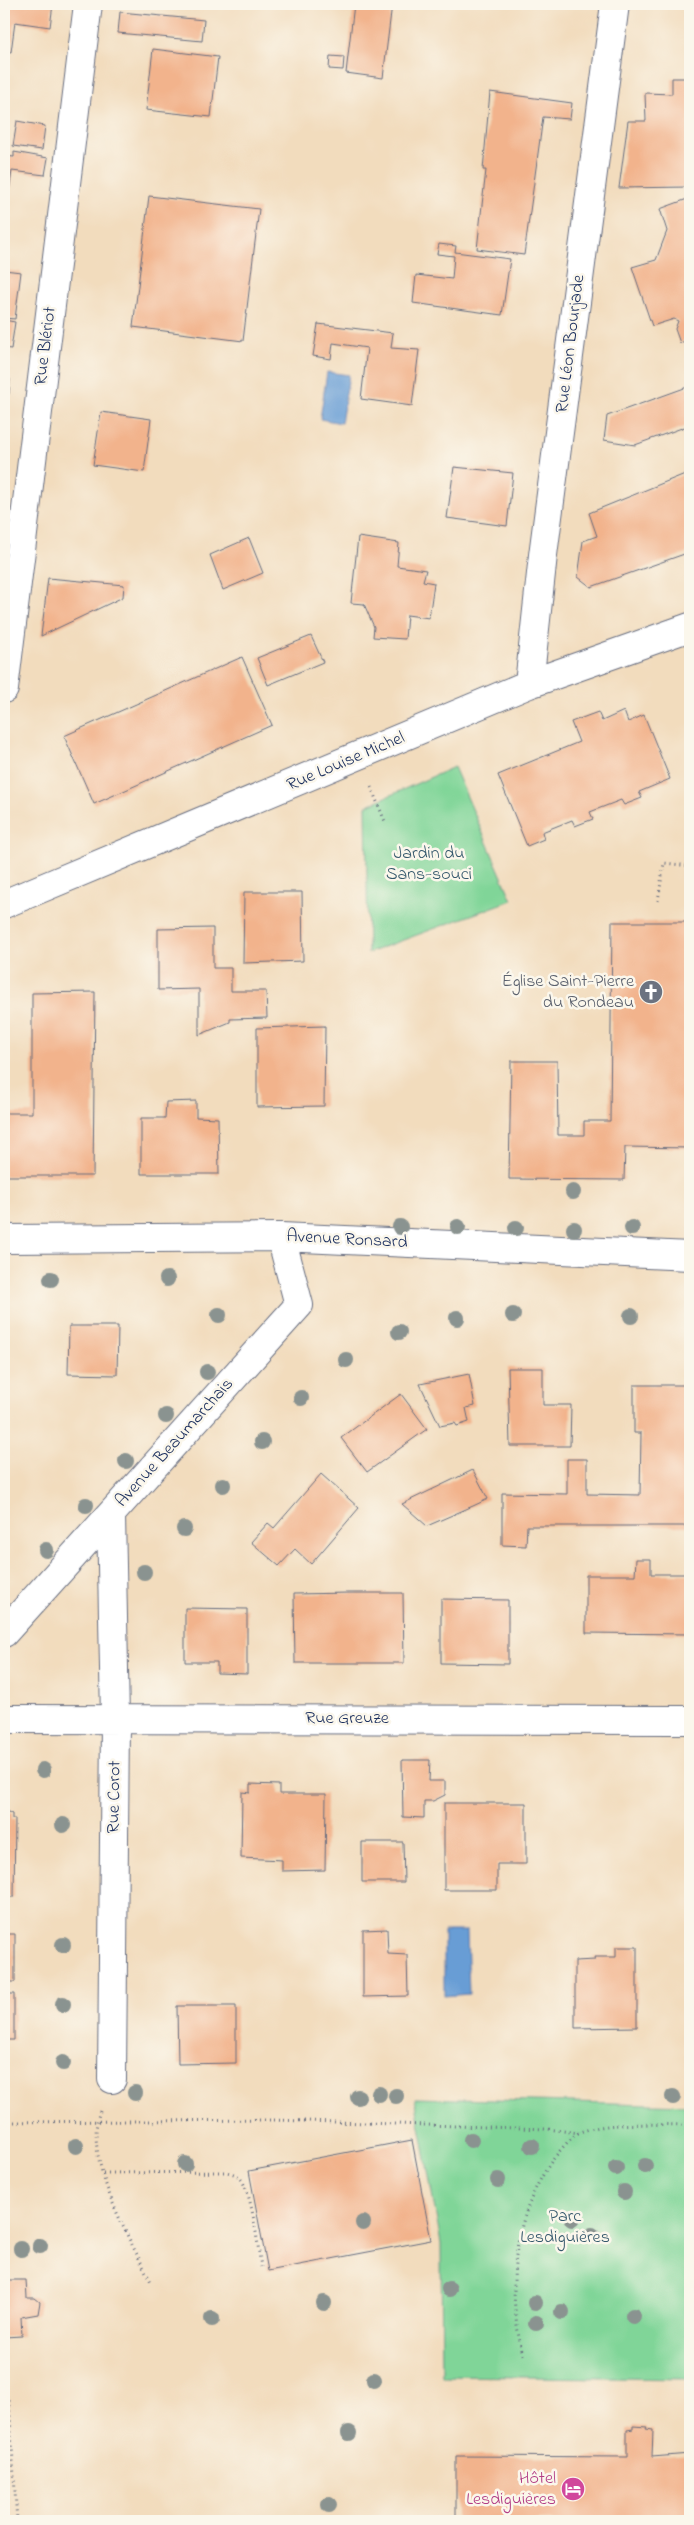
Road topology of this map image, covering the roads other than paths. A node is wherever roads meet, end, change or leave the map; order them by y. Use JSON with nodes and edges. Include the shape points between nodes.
{"nodes":[{"id":1,"x":88,"y":4,"type":"edge"},
{"id":2,"x":615,"y":4,"type":"edge"},
{"id":3,"x":690,"y":627,"type":"edge"},
{"id":4,"x":530,"y":684,"type":"junction"},
{"id":5,"x":4,"y":689,"type":"edge"},
{"id":6,"x":4,"y":904,"type":"edge"},
{"id":7,"x":281,"y":1237,"type":"junction"},
{"id":8,"x":4,"y":1239,"type":"edge"},
{"id":9,"x":690,"y":1256,"type":"edge"},
{"id":10,"x":111,"y":1515,"type":"junction"},
{"id":11,"x":4,"y":1633,"type":"edge"},
{"id":12,"x":4,"y":1718,"type":"edge"},
{"id":13,"x":115,"y":1719,"type":"junction"},
{"id":14,"x":690,"y":1720,"type":"edge"},
{"id":15,"x":112,"y":2079,"type":"dead end"}],
"edges":[{"from":1,"to":5,"type":"street","name":"Rue Blériot"},
{"from":2,"to":4,"type":"street","name":"Rue Léon Bourjade","via":[[543,555]]},
{"from":3,"to":4,"type":"street","name":"Rue Louise Michel"},
{"from":4,"to":6,"type":"street","name":"Rue Louise Michel"},
{"from":7,"to":8,"type":"street","name":"Avenue Ronsard"},
{"from":7,"to":9,"type":"street","name":"Avenue Ronsard"},
{"from":7,"to":10,"type":"street","name":"Avenue Beaumarchais","via":[[299,1305]]},
{"from":10,"to":11,"type":"street","name":"Avenue Beaumarchais"},
{"from":10,"to":13,"type":"street","name":"Rue Corot"},
{"from":12,"to":13,"type":"street","name":"Rue Greuze"},
{"from":13,"to":14,"type":"street","name":"Rue Greuze"},
{"from":13,"to":15,"type":"street","name":"Rue Corot"}]}
